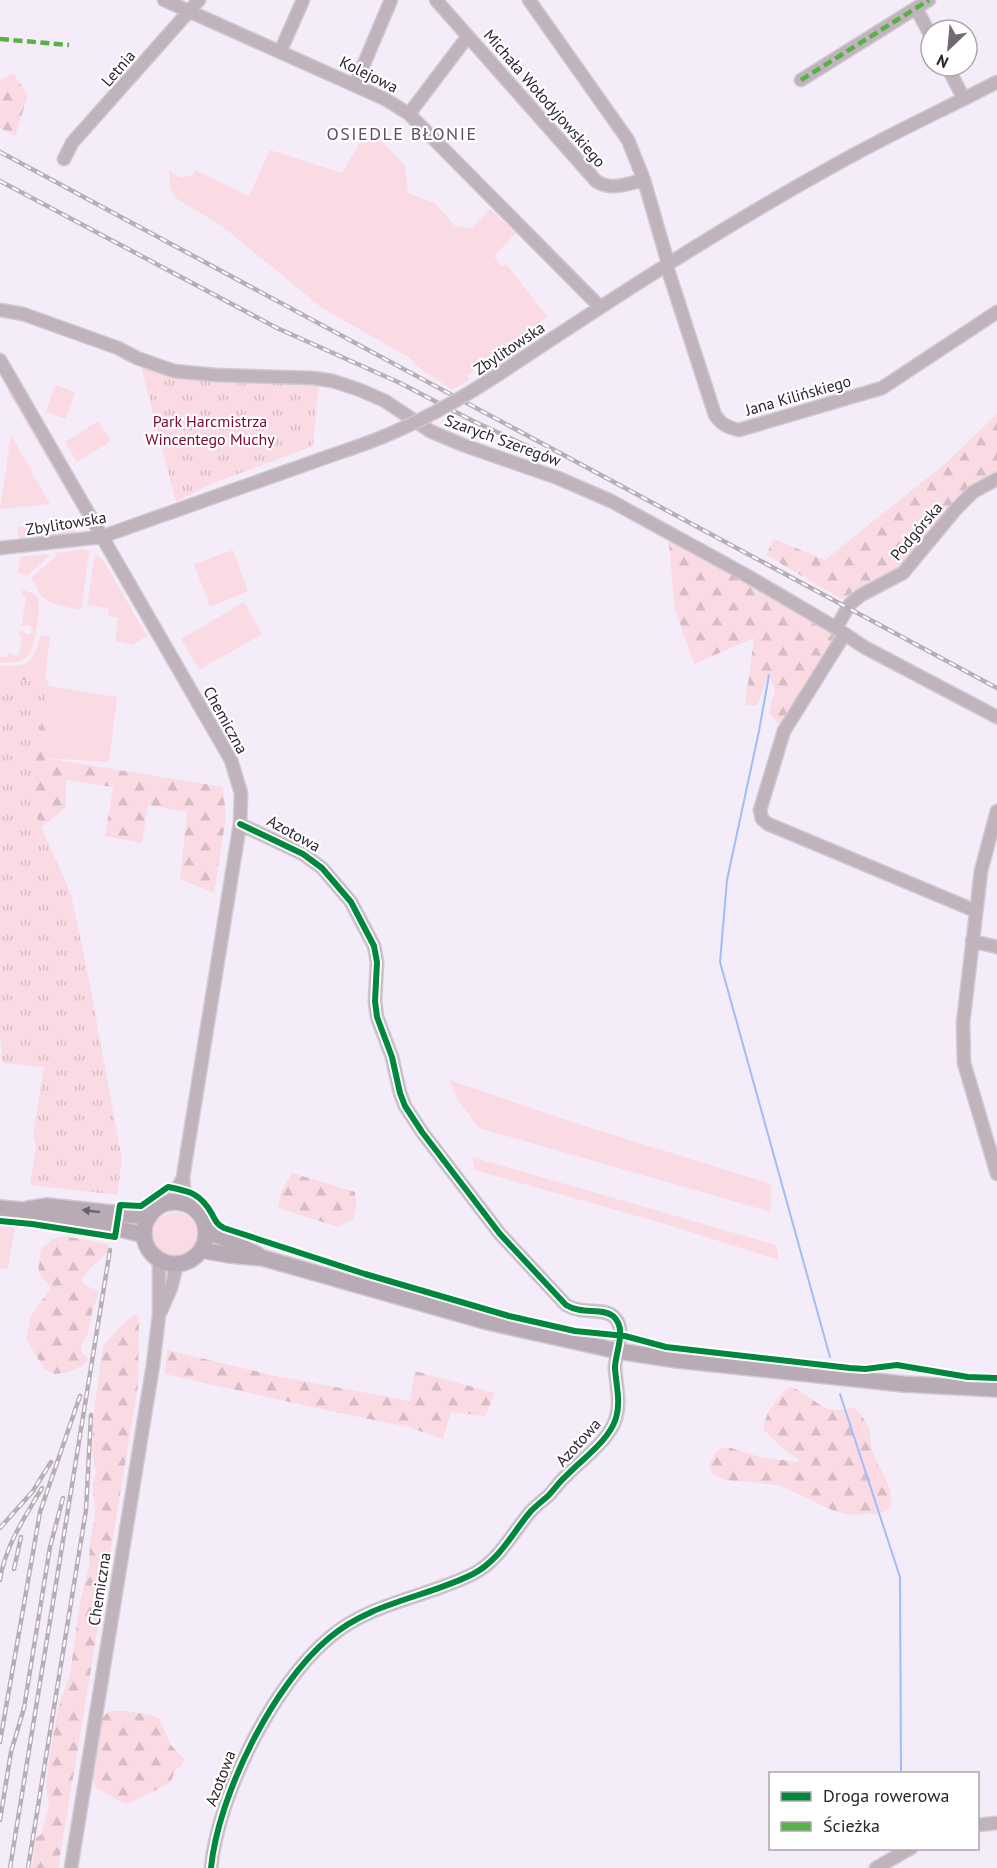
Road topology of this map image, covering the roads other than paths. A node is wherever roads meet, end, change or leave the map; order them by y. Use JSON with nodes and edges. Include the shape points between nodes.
{"nodes":[{"id":1,"x":164,"y":0,"type":"edge"},
{"id":2,"x":200,"y":0,"type":"edge"},
{"id":3,"x":303,"y":0,"type":"edge"},
{"id":4,"x":391,"y":0,"type":"edge"},
{"id":5,"x":436,"y":0,"type":"edge"},
{"id":6,"x":528,"y":0,"type":"edge"},
{"id":7,"x":929,"y":0,"type":"edge"},
{"id":8,"x":916,"y":8,"type":"junction"},
{"id":9,"x":189,"y":12,"type":"junction"},
{"id":10,"x":921,"y":18,"type":"edge"},
{"id":11,"x":468,"y":36,"type":"junction"},
{"id":12,"x":280,"y":52,"type":"junction"},
{"id":13,"x":953,"y":78,"type":"edge"},
{"id":14,"x":801,"y":80,"type":"dead end"},
{"id":15,"x":997,"y":82,"type":"edge"},
{"id":16,"x":355,"y":85,"type":"junction"},
{"id":17,"x":964,"y":99,"type":"junction"},
{"id":18,"x":409,"y":114,"type":"junction"},
{"id":19,"x":64,"y":159,"type":"dead end"},
{"id":20,"x":644,"y":180,"type":"junction"},
{"id":21,"x":668,"y":263,"type":"junction"},
{"id":22,"x":600,"y":307,"type":"junction"},
{"id":23,"x":0,"y":310,"type":"edge"},
{"id":24,"x":997,"y":312,"type":"edge"},
{"id":25,"x":0,"y":360,"type":"edge"},
{"id":26,"x":997,"y":479,"type":"edge"},
{"id":27,"x":101,"y":537,"type":"junction"},
{"id":28,"x":0,"y":548,"type":"edge"},
{"id":29,"x":840,"y":632,"type":"junction"},
{"id":30,"x":997,"y":717,"type":"edge"},
{"id":31,"x":997,"y":811,"type":"edge"},
{"id":32,"x":240,"y":824,"type":"junction"},
{"id":33,"x":976,"y":910,"type":"junction"},
{"id":34,"x":972,"y":941,"type":"junction"},
{"id":35,"x":997,"y":947,"type":"edge"},
{"id":36,"x":997,"y":1174,"type":"edge"},
{"id":37,"x":183,"y":1177,"type":"junction"},
{"id":38,"x":169,"y":1203,"type":"junction"},
{"id":39,"x":185,"y":1204,"type":"junction"},
{"id":40,"x":0,"y":1208,"type":"edge"},
{"id":41,"x":22,"y":1210,"type":"junction"},
{"id":42,"x":149,"y":1217,"type":"junction"},
{"id":43,"x":206,"y":1231,"type":"junction"},
{"id":44,"x":144,"y":1235,"type":"junction"},
{"id":45,"x":201,"y":1250,"type":"junction"},
{"id":46,"x":263,"y":1258,"type":"junction"},
{"id":47,"x":159,"y":1259,"type":"junction"},
{"id":48,"x":177,"y":1264,"type":"junction"},
{"id":49,"x":159,"y":1315,"type":"junction"},
{"id":50,"x":618,"y":1351,"type":"junction"},
{"id":51,"x":997,"y":1389,"type":"edge"},
{"id":52,"x":997,"y":1823,"type":"edge"},
{"id":53,"x":979,"y":1825,"type":"edge"},
{"id":54,"x":908,"y":1850,"type":"edge"},
{"id":55,"x":71,"y":1868,"type":"edge"},
{"id":56,"x":211,"y":1868,"type":"edge"},
{"id":57,"x":876,"y":1868,"type":"edge"}],
"edges":[{"from":1,"to":9,"type":"street","name":"Kolejowa"},
{"from":2,"to":9,"type":"street","name":"Letnia"},
{"from":3,"to":12,"type":"street"},
{"from":4,"to":16,"type":"street"},
{"from":5,"to":11,"type":"street","name":"Michała Wołodyjowskiego"},
{"from":6,"to":20,"type":"street","name":"Jana Kilińskiego","via":[[628,140]]},
{"from":7,"to":8,"type":"street"},
{"from":8,"to":10,"type":"street"},
{"from":8,"to":14,"type":"street"},
{"from":9,"to":12,"type":"street","name":"Kolejowa"},
{"from":9,"to":19,"type":"street","name":"Letnia","via":[[72,143]]},
{"from":11,"to":18,"type":"street"},
{"from":11,"to":20,"type":"street","name":"Michała Wołodyjowskiego","via":[[596,181],[615,187]]},
{"from":12,"to":16,"type":"street","name":"Kolejowa"},
{"from":13,"to":17,"type":"street"},
{"from":15,"to":17,"type":"street","name":"Zbylitowska"},
{"from":16,"to":18,"type":"street","name":"Kolejowa"},
{"from":17,"to":21,"type":"street","name":"Zbylitowska","via":[[835,165]]},
{"from":18,"to":22,"type":"street","name":"Kolejowa"},
{"from":20,"to":21,"type":"street","name":"Jana Kilińskiego"},
{"from":21,"to":22,"type":"street","name":"Zbylitowska"},
{"from":21,"to":24,"type":"street","name":"Jana Kilińskiego","via":[[715,415],[727,427],[739,430],[882,388]]},
{"from":22,"to":27,"type":"street","name":"Zbylitowska","bridge":true,"via":[[471,392],[414,423]]},
{"from":23,"to":29,"type":"street","name":"Szarych Szeregów","via":[[23,314],[174,371],[313,378],[360,390],[397,408],[430,431],[611,501]]},
{"from":25,"to":27,"type":"street","name":"Chemiczna"},
{"from":26,"to":29,"type":"street","name":"Podgórska","via":[[973,492],[903,573],[850,604]]},
{"from":27,"to":28,"type":"street","name":"Zbylitowska"},
{"from":27,"to":32,"type":"street","name":"Chemiczna","via":[[231,760],[241,793]]},
{"from":29,"to":30,"type":"street","name":"Szarych Szeregów"},
{"from":29,"to":33,"type":"street","name":"Podgórska","via":[[784,731],[760,810],[762,819]]},
{"from":31,"to":33,"type":"street","via":[[981,871]]},
{"from":32,"to":37,"type":"street","name":"Chemiczna"},
{"from":32,"to":50,"type":"street","name":"Azotowa","via":[[303,854],[328,874],[351,902],[374,946],[377,1017],[405,1106],[474,1202],[554,1293],[575,1311],[603,1312],[618,1322]]},
{"from":33,"to":34,"type":"street"},
{"from":34,"to":35,"type":"street"},
{"from":34,"to":36,"type":"street","via":[[963,1023],[964,1063]]},
{"from":37,"to":38,"type":"street","name":"Chemiczna"},
{"from":37,"to":39,"type":"street","name":"Chemiczna"},
{"from":38,"to":39,"type":"main road"},
{"from":38,"to":42,"type":"main road"},
{"from":39,"to":43,"type":"main road","via":[[202,1217]]},
{"from":40,"to":41,"type":"main road"},
{"from":42,"to":41,"type":"main road","one_way":true,"via":[[47,1206]]},
{"from":41,"to":44,"type":"main road"},
{"from":42,"to":44,"type":"main road"},
{"from":43,"to":45,"type":"main road"},
{"from":43,"to":46,"type":"main road"},
{"from":44,"to":47,"type":"main road","via":[[149,1249]]},
{"from":45,"to":46,"type":"main road"},
{"from":45,"to":48,"type":"main road"},
{"from":46,"to":50,"type":"main road","via":[[488,1322]]},
{"from":47,"to":48,"type":"main road"},
{"from":47,"to":49,"type":"street","name":"Chemiczna"},
{"from":48,"to":49,"type":"street","name":"Chemiczna"},
{"from":49,"to":55,"type":"street","name":"Chemiczna"},
{"from":50,"to":51,"type":"main road","via":[[893,1383]]},
{"from":50,"to":56,"type":"street","name":"Azotowa","via":[[618,1403],[616,1419],[608,1433],[530,1511],[491,1562],[452,1583],[362,1614],[329,1637],[294,1674],[260,1727],[228,1796]]},
{"from":52,"to":53,"type":"street"},
{"from":54,"to":57,"type":"street"}]}
